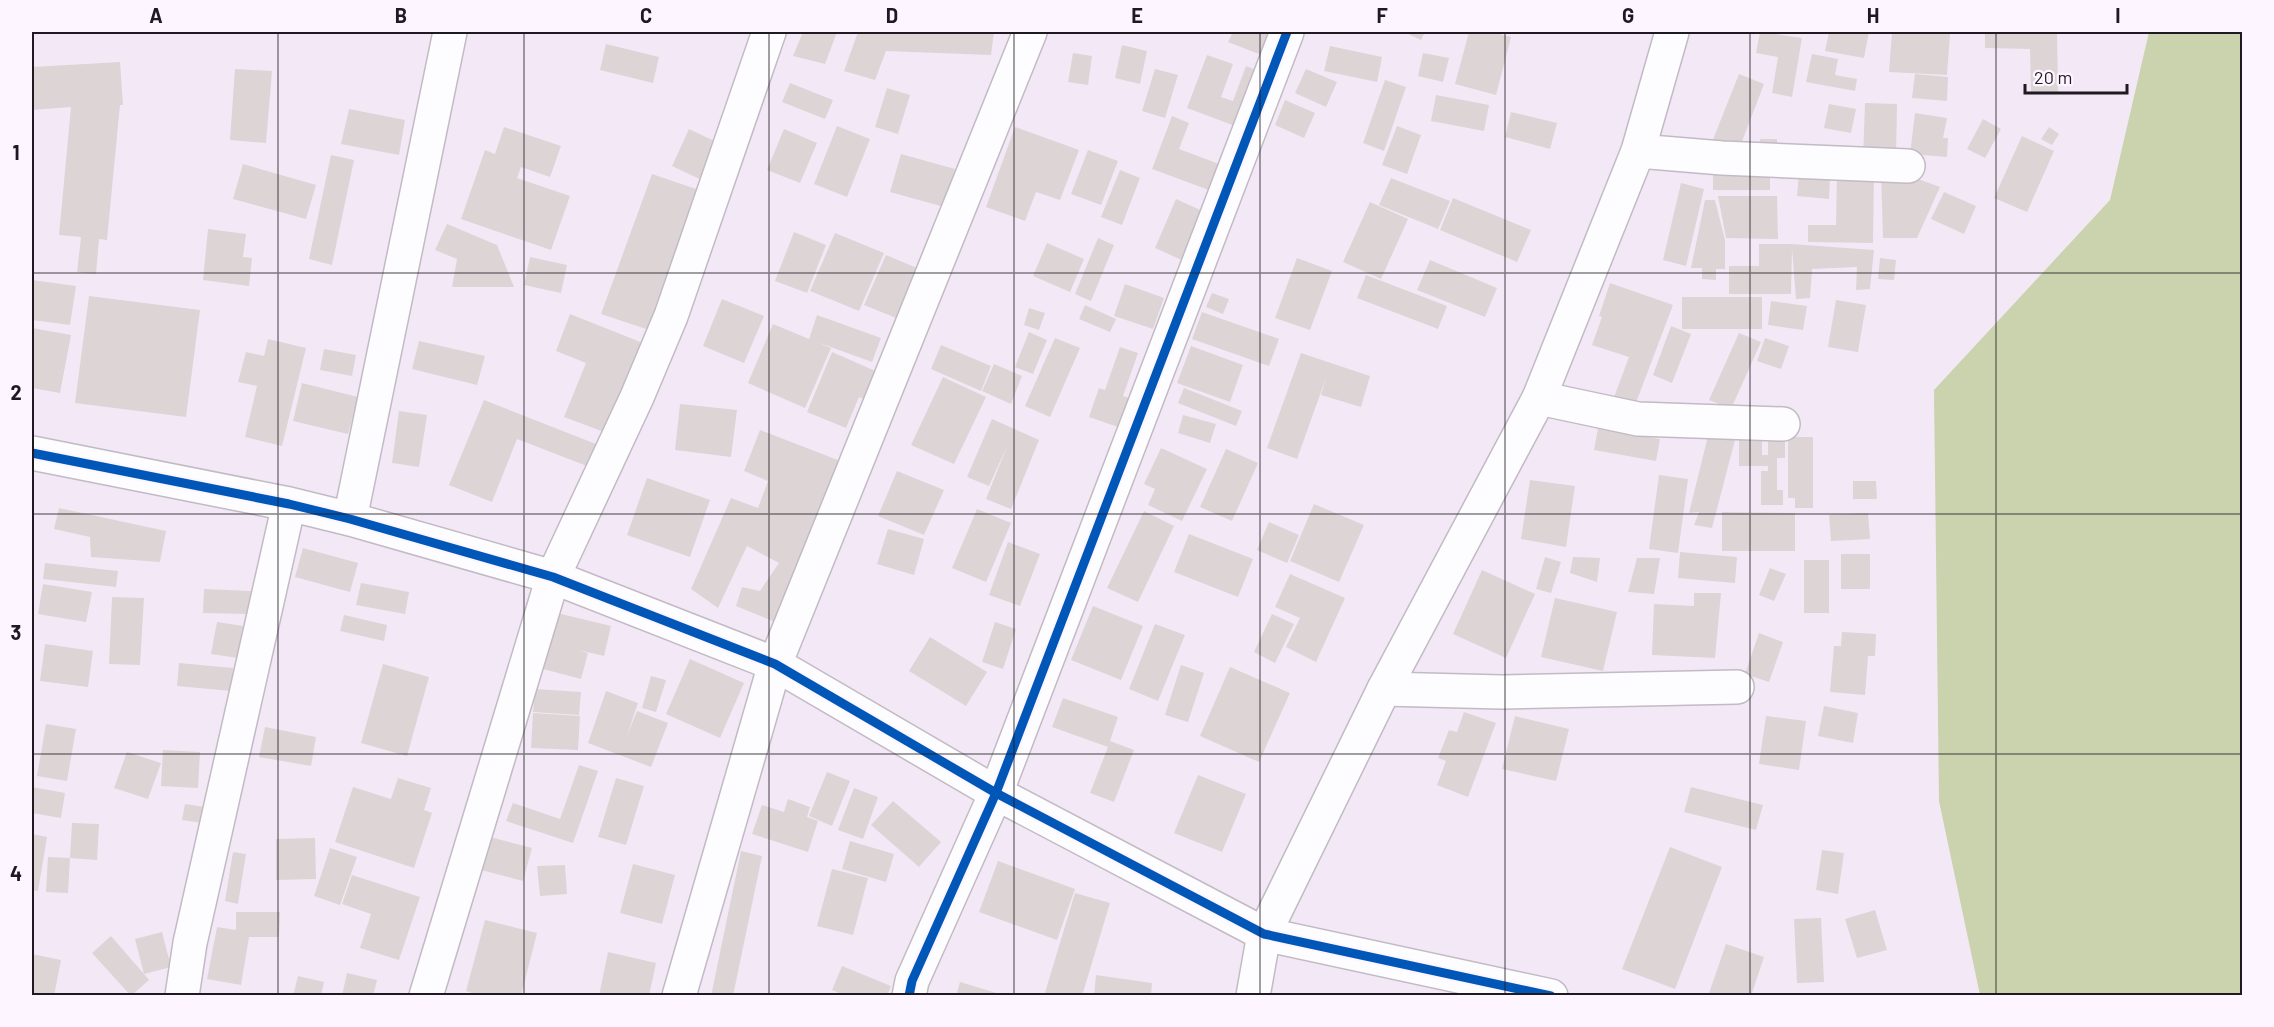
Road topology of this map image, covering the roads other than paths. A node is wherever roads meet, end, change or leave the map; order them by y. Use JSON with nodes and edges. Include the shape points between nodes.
{"nodes":[{"id":1,"x":450,"y":32,"type":"edge"},
{"id":2,"x":770,"y":32,"type":"edge"},
{"id":3,"x":1030,"y":32,"type":"edge"},
{"id":4,"x":1287,"y":32,"type":"edge"},
{"id":5,"x":1672,"y":32,"type":"edge"},
{"id":6,"x":1638,"y":151,"type":"junction"},
{"id":7,"x":1908,"y":166,"type":"dead end"},
{"id":8,"x":1539,"y":398,"type":"junction"},
{"id":9,"x":1784,"y":424,"type":"dead end"},
{"id":10,"x":32,"y":453,"type":"edge"},
{"id":11,"x":289,"y":504,"type":"junction"},
{"id":12,"x":351,"y":519,"type":"junction"},
{"id":13,"x":553,"y":577,"type":"junction"},
{"id":14,"x":776,"y":664,"type":"junction"},
{"id":15,"x":1737,"y":687,"type":"dead end"},
{"id":16,"x":1384,"y":689,"type":"junction"},
{"id":17,"x":996,"y":793,"type":"junction"},
{"id":18,"x":1264,"y":934,"type":"junction"},
{"id":19,"x":182,"y":996,"type":"edge"},
{"id":20,"x":426,"y":996,"type":"edge"},
{"id":21,"x":679,"y":996,"type":"edge"},
{"id":22,"x":909,"y":996,"type":"edge"},
{"id":23,"x":1253,"y":996,"type":"edge"},
{"id":24,"x":1551,"y":996,"type":"edge"}],
"edges":[{"from":1,"to":12,"type":"street"},
{"from":2,"to":13,"type":"street","via":[[671,316]]},
{"from":3,"to":14,"type":"street"},
{"from":4,"to":17,"type":"street"},
{"from":5,"to":6,"type":"street"},
{"from":6,"to":7,"type":"street"},
{"from":6,"to":8,"type":"street"},
{"from":8,"to":9,"type":"street","via":[[1638,419]]},
{"from":8,"to":16,"type":"street"},
{"from":10,"to":11,"type":"street"},
{"from":11,"to":12,"type":"street"},
{"from":11,"to":19,"type":"street","via":[[190,943]]},
{"from":12,"to":13,"type":"street"},
{"from":13,"to":14,"type":"street"},
{"from":13,"to":20,"type":"street"},
{"from":14,"to":17,"type":"street"},
{"from":14,"to":21,"type":"street"},
{"from":15,"to":16,"type":"street","via":[[1502,693]]},
{"from":16,"to":18,"type":"street"},
{"from":17,"to":18,"type":"street"},
{"from":17,"to":22,"type":"street","via":[[912,981]]},
{"from":18,"to":23,"type":"street"},
{"from":18,"to":24,"type":"street"}]}
